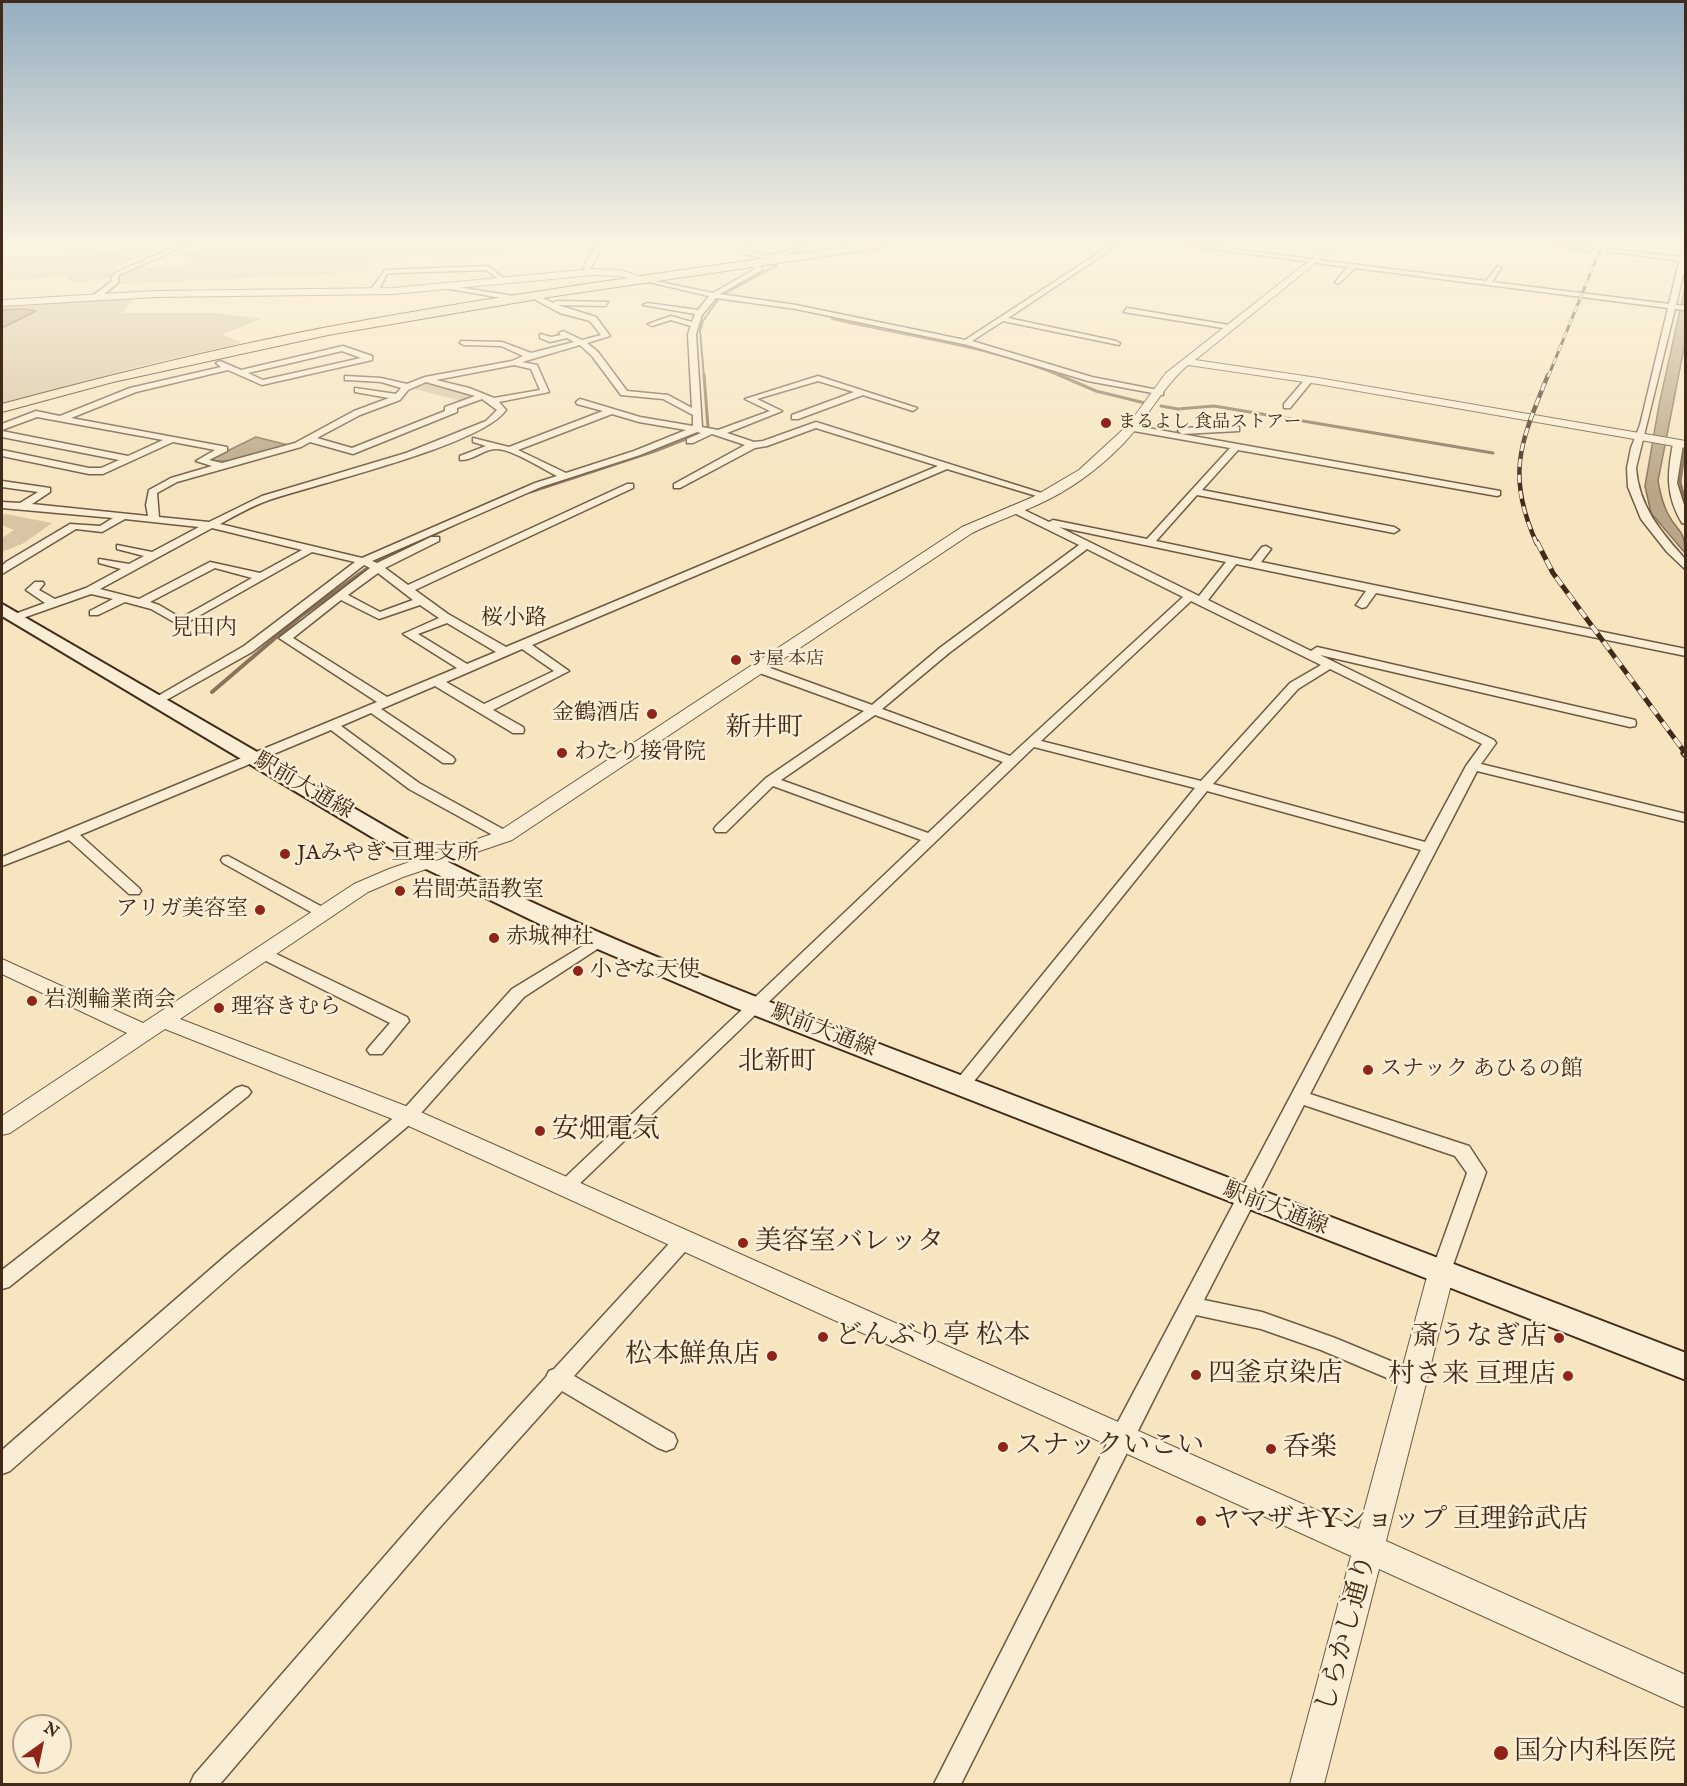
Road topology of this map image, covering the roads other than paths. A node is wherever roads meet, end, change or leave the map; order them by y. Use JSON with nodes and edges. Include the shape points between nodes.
{"nodes":[{"id":1,"x":343,"y":328,"type":"edge"},
{"id":2,"x":601,"y":328,"type":"edge"},
{"id":3,"x":694,"y":328,"type":"edge"},
{"id":4,"x":900,"y":328,"type":"edge"},
{"id":5,"x":988,"y":328,"type":"edge"},
{"id":6,"x":1047,"y":328,"type":"edge"},
{"id":7,"x":1227,"y":328,"type":"edge"},
{"id":8,"x":1672,"y":328,"type":"edge"},
{"id":9,"x":543,"y":336,"type":"dead end"},
{"id":10,"x":966,"y":342,"type":"junction"},
{"id":11,"x":464,"y":343,"type":"dead end"},
{"id":12,"x":1116,"y":343,"type":"dead end"},
{"id":13,"x":583,"y":344,"type":"junction"},
{"id":14,"x":206,"y":356,"type":"junction"},
{"id":15,"x":530,"y":356,"type":"junction"},
{"id":16,"x":1186,"y":362,"type":"junction"},
{"id":17,"x":514,"y":363,"type":"junction"},
{"id":18,"x":229,"y":368,"type":"junction"},
{"id":19,"x":238,"y":372,"type":"junction"},
{"id":20,"x":348,"y":378,"type":"dead end"},
{"id":21,"x":425,"y":379,"type":"junction"},
{"id":22,"x":1309,"y":380,"type":"junction"},
{"id":23,"x":408,"y":387,"type":"junction"},
{"id":24,"x":358,"y":390,"type":"dead end"},
{"id":25,"x":860,"y":393,"type":"junction"},
{"id":26,"x":1160,"y":393,"type":"junction"},
{"id":27,"x":482,"y":396,"type":"junction"},
{"id":28,"x":398,"y":397,"type":"junction"},
{"id":29,"x":493,"y":401,"type":"junction"},
{"id":30,"x":580,"y":402,"type":"dead end"},
{"id":31,"x":1287,"y":406,"type":"dead end"},
{"id":32,"x":2,"y":408,"type":"edge"},
{"id":33,"x":913,"y":408,"type":"dead end"},
{"id":34,"x":611,"y":411,"type":"junction"},
{"id":35,"x":778,"y":411,"type":"junction"},
{"id":36,"x":697,"y":414,"type":"junction"},
{"id":37,"x":795,"y":417,"type":"junction"},
{"id":38,"x":62,"y":418,"type":"junction"},
{"id":39,"x":816,"y":425,"type":"junction"},
{"id":40,"x":2,"y":427,"type":"edge"},
{"id":41,"x":698,"y":428,"type":"junction"},
{"id":42,"x":1131,"y":428,"type":"junction"},
{"id":43,"x":1236,"y":429,"type":"dead end"},
{"id":44,"x":715,"y":432,"type":"junction"},
{"id":45,"x":1153,"y":432,"type":"junction"},
{"id":46,"x":2,"y":434,"type":"edge"},
{"id":47,"x":1641,"y":438,"type":"junction"},
{"id":48,"x":172,"y":439,"type":"junction"},
{"id":49,"x":310,"y":439,"type":"junction"},
{"id":50,"x":477,"y":440,"type":"dead end"},
{"id":51,"x":1680,"y":444,"type":"edge"},
{"id":52,"x":753,"y":445,"type":"junction"},
{"id":53,"x":495,"y":446,"type":"junction"},
{"id":54,"x":1236,"y":447,"type":"junction"},
{"id":55,"x":509,"y":450,"type":"junction"},
{"id":56,"x":353,"y":451,"type":"junction"},
{"id":57,"x":2,"y":453,"type":"edge"},
{"id":58,"x":463,"y":458,"type":"dead end"},
{"id":59,"x":128,"y":459,"type":"junction"},
{"id":60,"x":389,"y":461,"type":"junction"},
{"id":61,"x":948,"y":465,"type":"junction"},
{"id":62,"x":224,"y":467,"type":"junction"},
{"id":63,"x":564,"y":476,"type":"junction"},
{"id":64,"x":2,"y":484,"type":"edge"},
{"id":65,"x":630,"y":486,"type":"dead end"},
{"id":66,"x":677,"y":486,"type":"dead end"},
{"id":67,"x":1195,"y":492,"type":"junction"},
{"id":68,"x":1497,"y":493,"type":"dead end"},
{"id":69,"x":1047,"y":496,"type":"junction"},
{"id":70,"x":2,"y":506,"type":"edge"},
{"id":71,"x":22,"y":506,"type":"junction"},
{"id":72,"x":1014,"y":509,"type":"junction"},
{"id":73,"x":124,"y":516,"type":"junction"},
{"id":74,"x":154,"y":519,"type":"junction"},
{"id":75,"x":1035,"y":519,"type":"junction"},
{"id":76,"x":1686,"y":520,"type":"edge"},
{"id":77,"x":212,"y":525,"type":"junction"},
{"id":78,"x":1394,"y":530,"type":"dead end"},
{"id":79,"x":1149,"y":543,"type":"junction"},
{"id":80,"x":1086,"y":545,"type":"junction"},
{"id":81,"x":121,"y":547,"type":"dead end"},
{"id":82,"x":312,"y":548,"type":"junction"},
{"id":83,"x":1266,"y":549,"type":"dead end"},
{"id":84,"x":154,"y":556,"type":"junction"},
{"id":85,"x":1233,"y":560,"type":"junction"},
{"id":86,"x":103,"y":561,"type":"dead end"},
{"id":87,"x":363,"y":561,"type":"junction"},
{"id":88,"x":1254,"y":564,"type":"junction"},
{"id":89,"x":378,"y":567,"type":"junction"},
{"id":90,"x":1686,"y":567,"type":"edge"},
{"id":91,"x":131,"y":568,"type":"junction"},
{"id":92,"x":2,"y":571,"type":"edge"},
{"id":93,"x":261,"y":577,"type":"junction"},
{"id":94,"x":39,"y":584,"type":"dead end"},
{"id":95,"x":408,"y":589,"type":"junction"},
{"id":96,"x":1373,"y":589,"type":"junction"},
{"id":97,"x":90,"y":590,"type":"junction"},
{"id":98,"x":340,"y":595,"type":"junction"},
{"id":99,"x":1195,"y":598,"type":"junction"},
{"id":100,"x":123,"y":599,"type":"junction"},
{"id":101,"x":422,"y":602,"type":"junction"},
{"id":102,"x":54,"y":603,"type":"junction"},
{"id":103,"x":139,"y":604,"type":"junction"},
{"id":104,"x":1362,"y":605,"type":"dead end"},
{"id":105,"x":9,"y":613,"type":"edge"},
{"id":106,"x":94,"y":614,"type":"dead end"},
{"id":107,"x":447,"y":619,"type":"junction"},
{"id":108,"x":523,"y":644,"type":"junction"},
{"id":109,"x":1291,"y":645,"type":"junction"},
{"id":110,"x":505,"y":652,"type":"junction"},
{"id":111,"x":1686,"y":653,"type":"edge"},
{"id":112,"x":1330,"y":664,"type":"junction"},
{"id":113,"x":758,"y":668,"type":"junction"},
{"id":114,"x":466,"y":669,"type":"junction"},
{"id":115,"x":436,"y":681,"type":"junction"},
{"id":116,"x":157,"y":700,"type":"junction"},
{"id":117,"x":386,"y":702,"type":"junction"},
{"id":118,"x":372,"y":708,"type":"junction"},
{"id":119,"x":484,"y":709,"type":"junction"},
{"id":120,"x":874,"y":710,"type":"junction"},
{"id":121,"x":1630,"y":723,"type":"dead end"},
{"id":122,"x":332,"y":725,"type":"junction"},
{"id":123,"x":518,"y":730,"type":"dead end"},
{"id":124,"x":1032,"y":744,"type":"junction"},
{"id":125,"x":254,"y":758,"type":"junction"},
{"id":126,"x":448,"y":760,"type":"dead end"},
{"id":127,"x":1012,"y":761,"type":"junction"},
{"id":128,"x":1473,"y":766,"type":"junction"},
{"id":129,"x":771,"y":781,"type":"junction"},
{"id":130,"x":1204,"y":786,"type":"junction"},
{"id":131,"x":1686,"y":818,"type":"edge"},
{"id":132,"x":722,"y":829,"type":"dead end"},
{"id":133,"x":71,"y":834,"type":"junction"},
{"id":134,"x":506,"y":836,"type":"junction"},
{"id":135,"x":932,"y":839,"type":"junction"},
{"id":136,"x":1429,"y":848,"type":"junction"},
{"id":137,"x":228,"y":860,"type":"dead end"},
{"id":138,"x":2,"y":862,"type":"edge"},
{"id":139,"x":430,"y":862,"type":"junction"},
{"id":140,"x":134,"y":891,"type":"dead end"},
{"id":141,"x":323,"y":914,"type":"junction"},
{"id":142,"x":599,"y":941,"type":"junction"},
{"id":143,"x":264,"y":952,"type":"junction"},
{"id":144,"x":2,"y":966,"type":"edge"},
{"id":145,"x":754,"y":1005,"type":"junction"},
{"id":146,"x":163,"y":1020,"type":"junction"},
{"id":147,"x":143,"y":1032,"type":"junction"},
{"id":148,"x":376,"y":1050,"type":"dead end"},
{"id":149,"x":961,"y":1086,"type":"junction"},
{"id":150,"x":242,"y":1092,"type":"dead end"},
{"id":151,"x":1299,"y":1097,"type":"junction"},
{"id":152,"x":408,"y":1116,"type":"junction"},
{"id":153,"x":2,"y":1127,"type":"edge"},
{"id":154,"x":566,"y":1185,"type":"junction"},
{"id":155,"x":1246,"y":1199,"type":"junction"},
{"id":156,"x":684,"y":1239,"type":"junction"},
{"id":157,"x":1441,"y":1274,"type":"junction"},
{"id":158,"x":2,"y":1281,"type":"edge"},
{"id":159,"x":1191,"y":1305,"type":"junction"},
{"id":160,"x":1686,"y":1367,"type":"edge"},
{"id":161,"x":558,"y":1377,"type":"junction"},
{"id":162,"x":1414,"y":1380,"type":"junction"},
{"id":163,"x":1122,"y":1437,"type":"junction"},
{"id":164,"x":666,"y":1441,"type":"dead end"},
{"id":165,"x":2,"y":1464,"type":"edge"},
{"id":166,"x":1370,"y":1550,"type":"junction"},
{"id":167,"x":1686,"y":1692,"type":"edge"},
{"id":168,"x":203,"y":1785,"type":"edge"},
{"id":169,"x":947,"y":1785,"type":"edge"},
{"id":170,"x":1307,"y":1785,"type":"edge"}],
"edges":[{"from":1,"to":14,"type":"highway"},
{"from":2,"to":13,"type":"street","via":[[606,336]]},
{"from":3,"to":36,"type":"street"},
{"from":4,"to":10,"type":"street"},
{"from":5,"to":10,"type":"street"},
{"from":6,"to":12,"type":"street"},
{"from":7,"to":16,"type":"street"},
{"from":8,"to":47,"type":"street"},
{"from":9,"to":13,"type":"street","via":[[550,340],[565,334]]},
{"from":10,"to":26,"type":"street","via":[[1083,376]]},
{"from":11,"to":15,"type":"street","via":[[502,344]]},
{"from":13,"to":15,"type":"street"},
{"from":13,"to":36,"type":"street","via":[[596,354],[624,393],[665,397]]},
{"from":14,"to":18,"type":"street"},
{"from":14,"to":32,"type":"highway"},
{"from":15,"to":17,"type":"street"},
{"from":16,"to":22,"type":"street"},
{"from":16,"to":26,"type":"street","via":[[1170,375]]},
{"from":17,"to":21,"type":"street"},
{"from":17,"to":29,"type":"street","via":[[534,367],[545,392]]},
{"from":18,"to":19,"type":"street"},
{"from":18,"to":38,"type":"street","via":[[133,390]]},
{"from":19,"to":19,"type":"street","via":[[343,348],[369,358],[262,383]]},
{"from":20,"to":23,"type":"street"},
{"from":21,"to":23,"type":"street"},
{"from":21,"to":27,"type":"street"},
{"from":22,"to":31,"type":"street"},
{"from":22,"to":47,"type":"street"},
{"from":23,"to":28,"type":"street"},
{"from":24,"to":28,"type":"street"},
{"from":25,"to":33,"type":"street"},
{"from":25,"to":35,"type":"street","via":[[818,378],[749,399]]},
{"from":25,"to":37,"type":"street"},
{"from":26,"to":42,"type":"street"},
{"from":27,"to":29,"type":"street"},
{"from":27,"to":56,"type":"street"},
{"from":28,"to":49,"type":"street","via":[[357,413]]},
{"from":29,"to":60,"type":"street","via":[[502,410],[489,423]]},
{"from":30,"to":34,"type":"street"},
{"from":34,"to":41,"type":"street"},
{"from":34,"to":55,"type":"street"},
{"from":35,"to":37,"type":"street"},
{"from":35,"to":44,"type":"street"},
{"from":36,"to":41,"type":"street"},
{"from":37,"to":39,"type":"street"},
{"from":38,"to":40,"type":"street","via":[[36,414]]},
{"from":38,"to":48,"type":"street"},
{"from":39,"to":52,"type":"street"},
{"from":39,"to":61,"type":"street"},
{"from":41,"to":44,"type":"street"},
{"from":41,"to":63,"type":"street"},
{"from":42,"to":45,"type":"street"},
{"from":42,"to":69,"type":"street","via":[[1081,474]]},
{"from":43,"to":45,"type":"street"},
{"from":44,"to":52,"type":"street"},
{"from":44,"to":89,"type":"street","via":[[522,498]]},
{"from":45,"to":54,"type":"street"},
{"from":46,"to":59,"type":"street"},
{"from":47,"to":51,"type":"street"},
{"from":47,"to":90,"type":"street","via":[[1631,476],[1632,492],[1650,526]]},
{"from":48,"to":59,"type":"street"},
{"from":48,"to":62,"type":"street","via":[[224,449],[201,461]]},
{"from":49,"to":56,"type":"street"},
{"from":49,"to":62,"type":"street"},
{"from":50,"to":53,"type":"street"},
{"from":51,"to":76,"type":"street","via":[[1672,489]]},
{"from":52,"to":66,"type":"street"},
{"from":53,"to":55,"type":"street"},
{"from":53,"to":58,"type":"street"},
{"from":54,"to":67,"type":"street"},
{"from":54,"to":68,"type":"street"},
{"from":55,"to":63,"type":"street"},
{"from":56,"to":60,"type":"street"},
{"from":57,"to":59,"type":"street","via":[[89,471],[104,471]]},
{"from":60,"to":77,"type":"street","via":[[265,498]]},
{"from":61,"to":69,"type":"street"},
{"from":61,"to":108,"type":"street"},
{"from":62,"to":74,"type":"street","via":[[159,486],[152,492]]},
{"from":63,"to":87,"type":"street","via":[[491,503]]},
{"from":64,"to":71,"type":"street","via":[[47,490]]},
{"from":65,"to":95,"type":"street"},
{"from":67,"to":78,"type":"street"},
{"from":67,"to":79,"type":"street"},
{"from":69,"to":72,"type":"street"},
{"from":70,"to":71,"type":"street"},
{"from":71,"to":73,"type":"street"},
{"from":72,"to":75,"type":"street"},
{"from":72,"to":113,"type":"street","via":[[968,530]]},
{"from":73,"to":74,"type":"street"},
{"from":73,"to":92,"type":"street","via":[[102,529],[74,526],[61,538],[12,560]]},
{"from":74,"to":77,"type":"street"},
{"from":75,"to":79,"type":"street"},
{"from":75,"to":80,"type":"street"},
{"from":77,"to":82,"type":"street"},
{"from":77,"to":84,"type":"street"},
{"from":79,"to":85,"type":"street"},
{"from":80,"to":99,"type":"street"},
{"from":80,"to":120,"type":"street","via":[[945,650]]},
{"from":81,"to":84,"type":"street"},
{"from":82,"to":87,"type":"street"},
{"from":82,"to":93,"type":"street"},
{"from":83,"to":88,"type":"street"},
{"from":84,"to":91,"type":"street"},
{"from":85,"to":88,"type":"street"},
{"from":85,"to":99,"type":"street"},
{"from":86,"to":91,"type":"street"},
{"from":87,"to":89,"type":"street"},
{"from":87,"to":116,"type":"street","via":[[248,649]]},
{"from":88,"to":96,"type":"street"},
{"from":89,"to":95,"type":"street"},
{"from":89,"to":98,"type":"street"},
{"from":91,"to":97,"type":"street"},
{"from":93,"to":103,"type":"street","via":[[214,564]]},
{"from":93,"to":103,"type":"street","via":[[181,623],[155,607]]},
{"from":94,"to":102,"type":"street","via":[[32,590]]},
{"from":95,"to":101,"type":"street"},
{"from":96,"to":104,"type":"street"},
{"from":96,"to":111,"type":"street"},
{"from":97,"to":100,"type":"street"},
{"from":97,"to":102,"type":"street"},
{"from":98,"to":101,"type":"street","via":[[379,616]]},
{"from":98,"to":117,"type":"street","via":[[285,638]]},
{"from":99,"to":109,"type":"street"},
{"from":99,"to":124,"type":"street"},
{"from":100,"to":103,"type":"street"},
{"from":100,"to":106,"type":"street"},
{"from":101,"to":107,"type":"street"},
{"from":102,"to":105,"type":"street"},
{"from":105,"to":116,"type":"main road","name":"駅前大通線"},
{"from":107,"to":110,"type":"street"},
{"from":107,"to":114,"type":"street","via":[[409,634]]},
{"from":108,"to":110,"type":"street"},
{"from":108,"to":119,"type":"street","via":[[563,671]]},
{"from":109,"to":112,"type":"street"},
{"from":109,"to":121,"type":"street"},
{"from":110,"to":114,"type":"street"},
{"from":112,"to":128,"type":"street","via":[[1489,743]]},
{"from":112,"to":130,"type":"street","via":[[1294,686]]},
{"from":113,"to":120,"type":"street"},
{"from":113,"to":134,"type":"street"},
{"from":114,"to":115,"type":"street"},
{"from":115,"to":117,"type":"street"},
{"from":115,"to":119,"type":"street"},
{"from":116,"to":125,"type":"main road","name":"駅前大通線"},
{"from":117,"to":118,"type":"street"},
{"from":118,"to":122,"type":"street"},
{"from":118,"to":126,"type":"street"},
{"from":119,"to":123,"type":"street"},
{"from":120,"to":127,"type":"street"},
{"from":120,"to":129,"type":"street"},
{"from":122,"to":125,"type":"street"},
{"from":122,"to":134,"type":"street","via":[[414,786]]},
{"from":124,"to":127,"type":"street"},
{"from":124,"to":130,"type":"street"},
{"from":125,"to":133,"type":"street"},
{"from":125,"to":139,"type":"main road","name":"駅前大通線"},
{"from":127,"to":135,"type":"street"},
{"from":128,"to":131,"type":"street"},
{"from":128,"to":136,"type":"street"},
{"from":129,"to":132,"type":"street"},
{"from":129,"to":135,"type":"street"},
{"from":130,"to":136,"type":"street"},
{"from":130,"to":149,"type":"street"},
{"from":133,"to":138,"type":"street"},
{"from":133,"to":140,"type":"street"},
{"from":134,"to":139,"type":"street"},
{"from":135,"to":145,"type":"street"},
{"from":136,"to":151,"type":"street"},
{"from":137,"to":141,"type":"street"},
{"from":139,"to":141,"type":"street","via":[[381,878]]},
{"from":139,"to":142,"type":"main road","name":"駅前大通線"},
{"from":141,"to":143,"type":"street"},
{"from":142,"to":145,"type":"main road","name":"駅前大通線"},
{"from":142,"to":152,"type":"street","via":[[518,993]]},
{"from":143,"to":146,"type":"street"},
{"from":143,"to":148,"type":"street","via":[[401,1021]]},
{"from":144,"to":147,"type":"street"},
{"from":145,"to":149,"type":"main road","name":"駅前大通線"},
{"from":145,"to":154,"type":"street"},
{"from":146,"to":147,"type":"street"},
{"from":146,"to":152,"type":"street"},
{"from":147,"to":153,"type":"street"},
{"from":149,"to":155,"type":"main road","name":"駅前大通線"},
{"from":150,"to":158,"type":"street"},
{"from":151,"to":155,"type":"street"},
{"from":151,"to":157,"type":"street","via":[[1462,1151],[1477,1172]]},
{"from":152,"to":154,"type":"street"},
{"from":152,"to":165,"type":"street","via":[[236,1259]]},
{"from":154,"to":156,"type":"street"},
{"from":155,"to":157,"type":"main road","name":"駅前大通線"},
{"from":155,"to":159,"type":"street"},
{"from":156,"to":161,"type":"street"},
{"from":156,"to":163,"type":"street"},
{"from":157,"to":160,"type":"main road","name":"駅前大通線"},
{"from":157,"to":162,"type":"street","name":"しらかし通り"},
{"from":159,"to":162,"type":"street","via":[[1262,1321]]},
{"from":159,"to":163,"type":"street"},
{"from":161,"to":164,"type":"street"},
{"from":161,"to":168,"type":"street"},
{"from":162,"to":166,"type":"street","name":"しらかし通り"},
{"from":163,"to":166,"type":"street"},
{"from":163,"to":169,"type":"street"},
{"from":166,"to":167,"type":"street"},
{"from":166,"to":170,"type":"street","name":"しらかし通り"}]}
